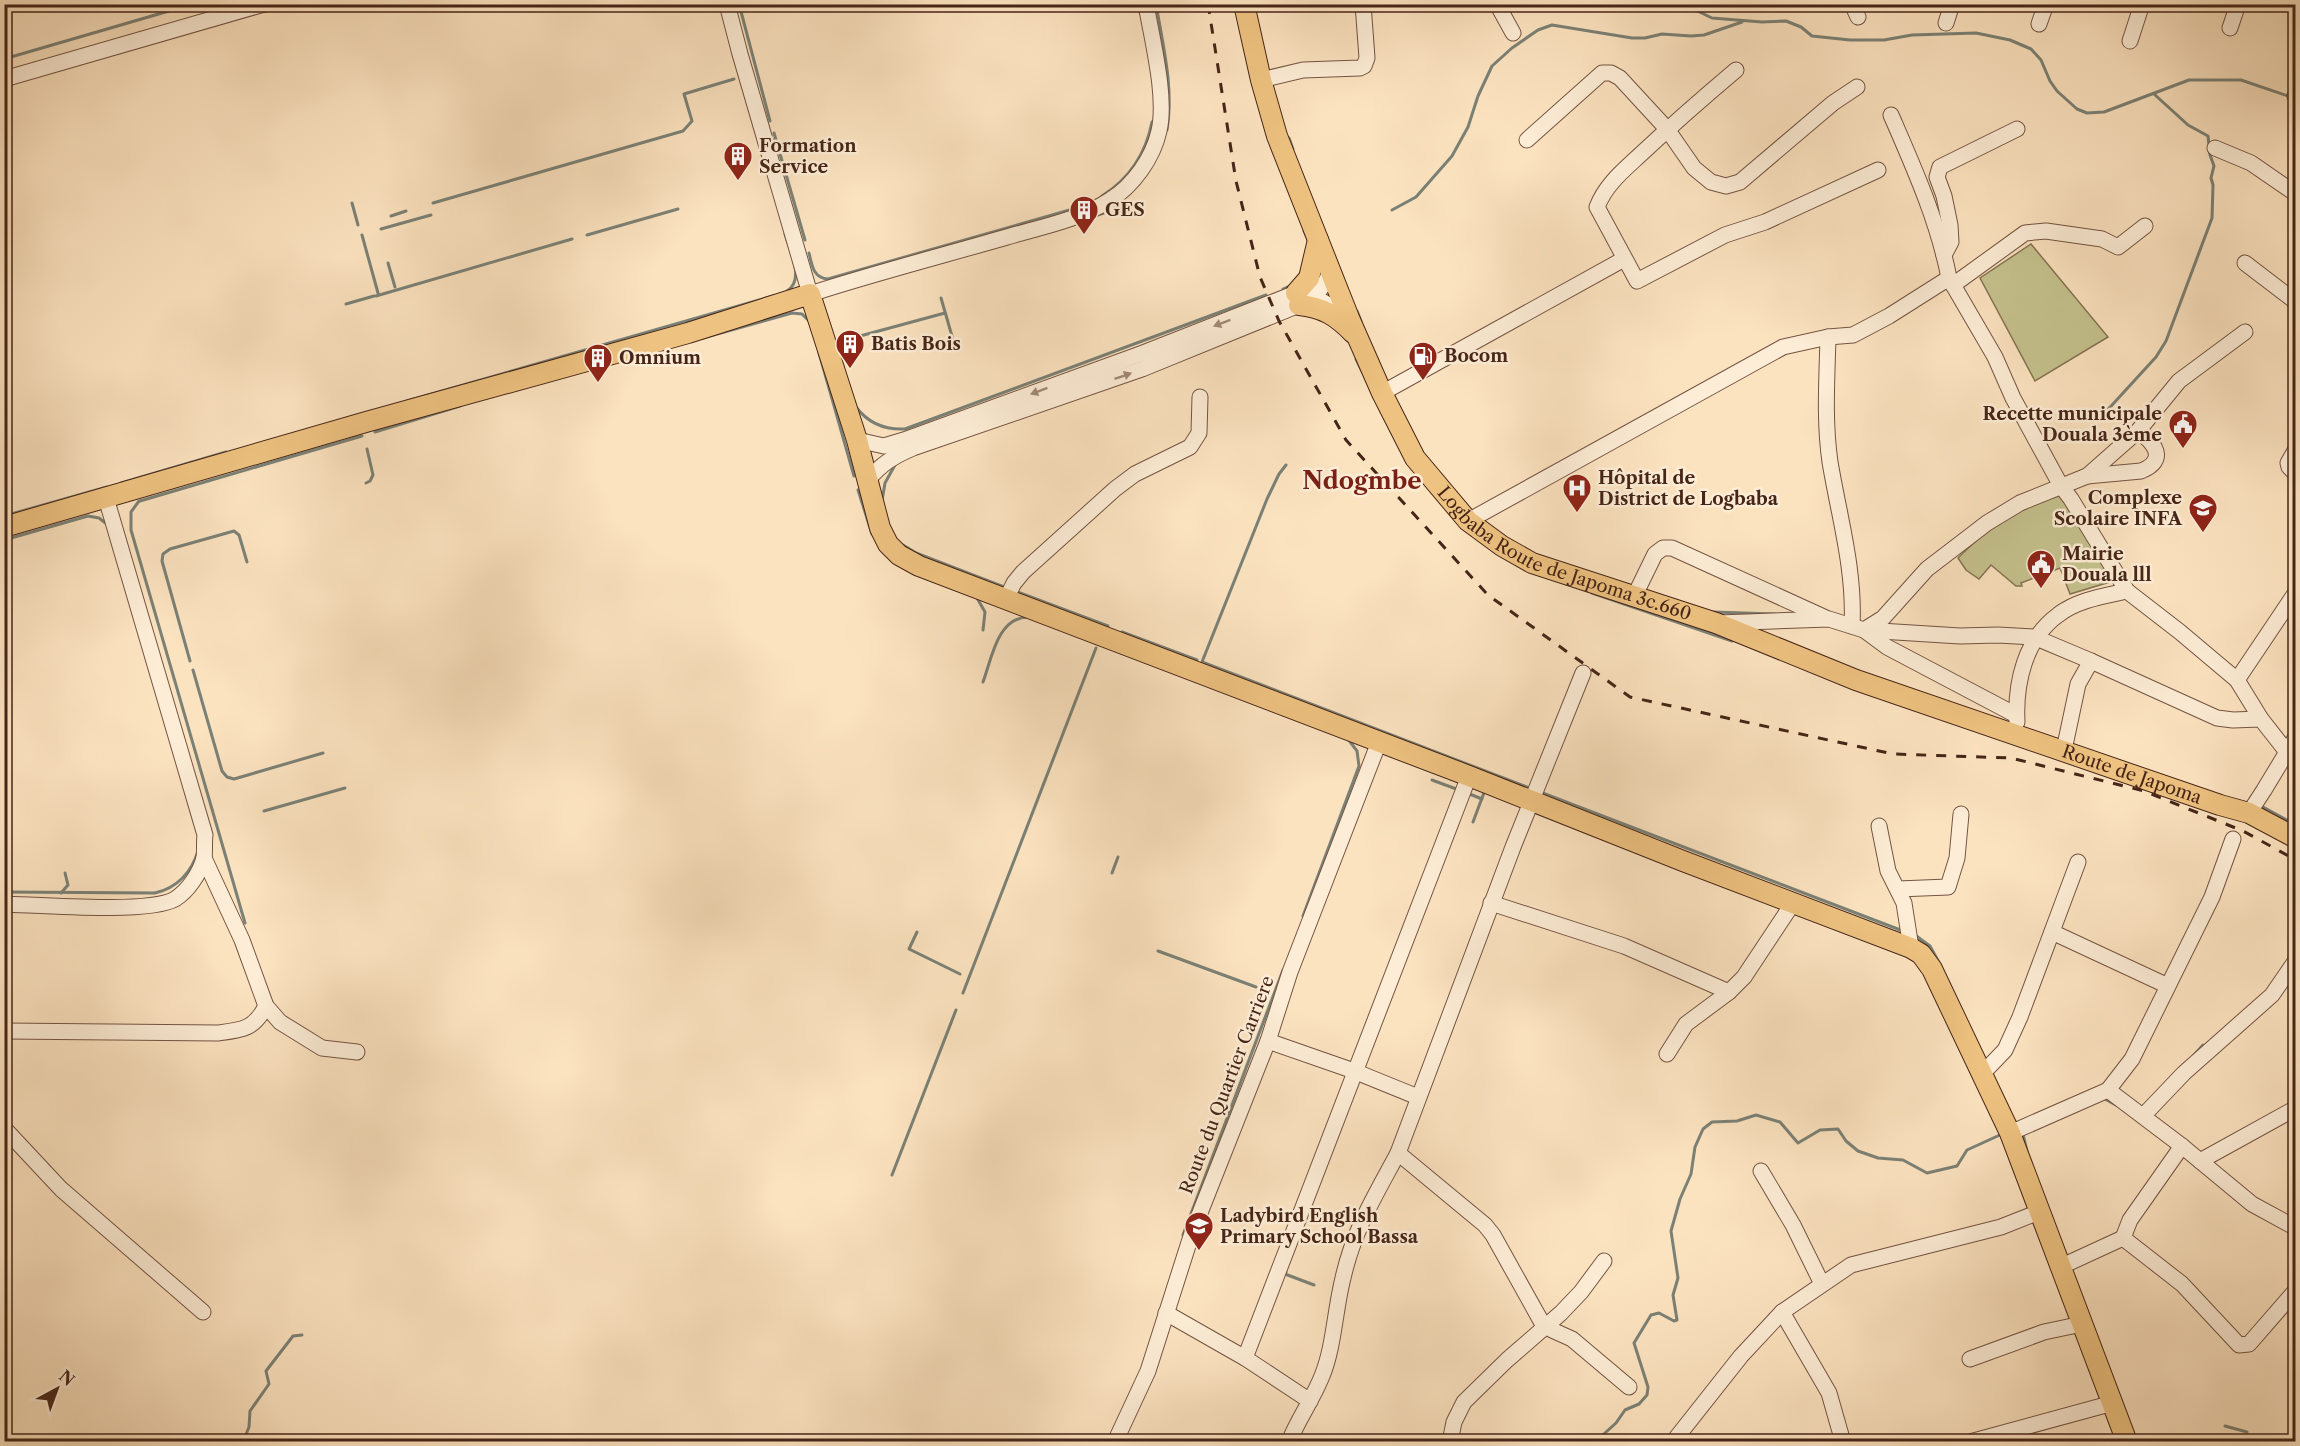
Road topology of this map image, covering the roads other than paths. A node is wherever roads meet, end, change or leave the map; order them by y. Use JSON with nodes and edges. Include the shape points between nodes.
{"nodes":[{"id":1,"x":264,"y":4,"type":"edge"},
{"id":2,"x":727,"y":4,"type":"edge"},
{"id":3,"x":1146,"y":4,"type":"edge"},
{"id":4,"x":1244,"y":4,"type":"edge"},
{"id":5,"x":1363,"y":4,"type":"edge"},
{"id":6,"x":1497,"y":4,"type":"edge"},
{"id":7,"x":1952,"y":4,"type":"edge"},
{"id":8,"x":2046,"y":4,"type":"edge"},
{"id":9,"x":2142,"y":4,"type":"edge"},
{"id":10,"x":2238,"y":4,"type":"edge"},
{"id":11,"x":1946,"y":23,"type":"dead end"},
{"id":12,"x":2039,"y":24,"type":"dead end"},
{"id":13,"x":2230,"y":28,"type":"dead end"},
{"id":14,"x":1514,"y":33,"type":"dead end"},
{"id":15,"x":2130,"y":40,"type":"dead end"},
{"id":16,"x":1736,"y":70,"type":"dead end"},
{"id":17,"x":4,"y":79,"type":"edge"},
{"id":18,"x":1261,"y":80,"type":"junction"},
{"id":19,"x":1857,"y":87,"type":"dead end"},
{"id":20,"x":1891,"y":115,"type":"dead end"},
{"id":21,"x":1667,"y":129,"type":"junction"},
{"id":22,"x":2017,"y":129,"type":"dead end"},
{"id":23,"x":1527,"y":140,"type":"dead end"},
{"id":24,"x":2215,"y":148,"type":"dead end"},
{"id":25,"x":1878,"y":170,"type":"dead end"},
{"id":26,"x":2295,"y":194,"type":"edge"},
{"id":27,"x":2145,"y":226,"type":"dead end"},
{"id":28,"x":1318,"y":240,"type":"junction"},
{"id":29,"x":1944,"y":255,"type":"junction"},
{"id":30,"x":1624,"y":259,"type":"junction"},
{"id":31,"x":2245,"y":263,"type":"dead end"},
{"id":32,"x":1330,"y":269,"type":"junction"},
{"id":33,"x":1951,"y":282,"type":"junction"},
{"id":34,"x":810,"y":294,"type":"junction"},
{"id":35,"x":1302,"y":298,"type":"junction"},
{"id":36,"x":2295,"y":302,"type":"edge"},
{"id":37,"x":1349,"y":318,"type":"junction"},
{"id":38,"x":2245,"y":332,"type":"dead end"},
{"id":39,"x":1828,"y":337,"type":"junction"},
{"id":40,"x":1359,"y":341,"type":"junction"},
{"id":41,"x":1382,"y":393,"type":"junction"},
{"id":42,"x":1200,"y":397,"type":"dead end"},
{"id":43,"x":2138,"y":430,"type":"junction"},
{"id":44,"x":857,"y":440,"type":"junction"},
{"id":45,"x":2295,"y":449,"type":"edge"},
{"id":46,"x":2295,"y":474,"type":"edge"},
{"id":47,"x":2087,"y":476,"type":"junction"},
{"id":48,"x":867,"y":481,"type":"junction"},
{"id":49,"x":2061,"y":486,"type":"junction"},
{"id":50,"x":106,"y":498,"type":"junction"},
{"id":51,"x":1468,"y":521,"type":"junction"},
{"id":52,"x":4,"y":527,"type":"edge"},
{"id":53,"x":2127,"y":591,"type":"junction"},
{"id":54,"x":2295,"y":592,"type":"edge"},
{"id":55,"x":1635,"y":595,"type":"junction"},
{"id":56,"x":1006,"y":599,"type":"junction"},
{"id":57,"x":1829,"y":619,"type":"junction"},
{"id":58,"x":1716,"y":623,"type":"junction"},
{"id":59,"x":1858,"y":628,"type":"junction"},
{"id":60,"x":2034,"y":637,"type":"junction"},
{"id":61,"x":2091,"y":661,"type":"junction"},
{"id":62,"x":1583,"y":673,"type":"dead end"},
{"id":63,"x":2237,"y":680,"type":"junction"},
{"id":64,"x":2261,"y":719,"type":"junction"},
{"id":65,"x":2017,"y":724,"type":"junction"},
{"id":66,"x":2295,"y":737,"type":"edge"},
{"id":67,"x":1378,"y":742,"type":"junction"},
{"id":68,"x":2064,"y":750,"type":"junction"},
{"id":69,"x":2287,"y":752,"type":"junction"},
{"id":70,"x":1469,"y":776,"type":"junction"},
{"id":71,"x":1533,"y":800,"type":"junction"},
{"id":72,"x":2249,"y":813,"type":"junction"},
{"id":73,"x":1961,"y":814,"type":"dead end"},
{"id":74,"x":1879,"y":826,"type":"dead end"},
{"id":75,"x":2295,"y":838,"type":"edge"},
{"id":76,"x":2233,"y":839,"type":"dead end"},
{"id":77,"x":204,"y":858,"type":"junction"},
{"id":78,"x":2078,"y":862,"type":"dead end"},
{"id":79,"x":1898,"y":889,"type":"junction"},
{"id":80,"x":4,"y":903,"type":"edge"},
{"id":81,"x":1491,"y":903,"type":"junction"},
{"id":82,"x":1793,"y":903,"type":"junction"},
{"id":83,"x":2052,"y":932,"type":"junction"},
{"id":84,"x":1911,"y":948,"type":"junction"},
{"id":85,"x":2295,"y":960,"type":"edge"},
{"id":86,"x":2168,"y":986,"type":"junction"},
{"id":87,"x":1729,"y":992,"type":"junction"},
{"id":88,"x":266,"y":1006,"type":"junction"},
{"id":89,"x":4,"y":1031,"type":"edge"},
{"id":90,"x":1268,"y":1041,"type":"junction"},
{"id":91,"x":357,"y":1052,"type":"dead end"},
{"id":92,"x":1667,"y":1054,"type":"dead end"},
{"id":93,"x":1354,"y":1071,"type":"junction"},
{"id":94,"x":1982,"y":1074,"type":"junction"},
{"id":95,"x":2108,"y":1090,"type":"junction"},
{"id":96,"x":1418,"y":1097,"type":"junction"},
{"id":97,"x":2295,"y":1108,"type":"edge"},
{"id":98,"x":2143,"y":1116,"type":"junction"},
{"id":99,"x":4,"y":1128,"type":"edge"},
{"id":100,"x":2010,"y":1133,"type":"junction"},
{"id":101,"x":2182,"y":1146,"type":"junction"},
{"id":102,"x":1398,"y":1153,"type":"junction"},
{"id":103,"x":2200,"y":1161,"type":"junction"},
{"id":104,"x":1761,"y":1171,"type":"dead end"},
{"id":105,"x":2039,"y":1212,"type":"junction"},
{"id":106,"x":2295,"y":1228,"type":"edge"},
{"id":107,"x":2123,"y":1238,"type":"junction"},
{"id":108,"x":1604,"y":1261,"type":"dead end"},
{"id":109,"x":2060,"y":1267,"type":"junction"},
{"id":110,"x":1822,"y":1284,"type":"junction"},
{"id":111,"x":2295,"y":1290,"type":"edge"},
{"id":112,"x":203,"y":1312,"type":"dead end"},
{"id":113,"x":1782,"y":1312,"type":"junction"},
{"id":114,"x":1166,"y":1313,"type":"junction"},
{"id":115,"x":2082,"y":1324,"type":"junction"},
{"id":116,"x":1546,"y":1325,"type":"junction"},
{"id":117,"x":1245,"y":1359,"type":"junction"},
{"id":118,"x":1970,"y":1359,"type":"dead end"},
{"id":119,"x":1629,"y":1387,"type":"dead end"},
{"id":120,"x":1310,"y":1401,"type":"junction"},
{"id":121,"x":2113,"y":1403,"type":"junction"},
{"id":122,"x":1115,"y":1442,"type":"edge"},
{"id":123,"x":1289,"y":1442,"type":"edge"},
{"id":124,"x":1450,"y":1442,"type":"edge"},
{"id":125,"x":1673,"y":1442,"type":"edge"},
{"id":126,"x":1843,"y":1442,"type":"edge"},
{"id":127,"x":1970,"y":1442,"type":"edge"},
{"id":128,"x":2127,"y":1442,"type":"edge"}],
"edges":[{"from":1,"to":17,"type":"street"},
{"from":2,"to":34,"type":"street"},
{"from":3,"to":34,"type":"street","via":[[1162,107],[1159,132],[1133,181],[1111,200],[1071,218]]},
{"from":4,"to":18,"type":"main road","name":"Logbaba Route de Japoma 3c.660"},
{"from":5,"to":18,"type":"street","via":[[1367,58],[1364,66],[1303,70]]},
{"from":6,"to":14,"type":"street"},
{"from":7,"to":11,"type":"street"},
{"from":8,"to":12,"type":"street"},
{"from":9,"to":15,"type":"street"},
{"from":10,"to":13,"type":"street"},
{"from":16,"to":21,"type":"street"},
{"from":18,"to":28,"type":"main road","name":"Logbaba Route de Japoma 3c.660","via":[[1276,136]]},
{"from":19,"to":21,"type":"street","via":[[1740,182],[1726,186],[1711,182],[1694,168]]},
{"from":20,"to":29,"type":"street","via":[[1922,186]]},
{"from":21,"to":23,"type":"street","via":[[1620,78],[1602,73]]},
{"from":21,"to":30,"type":"street","via":[[1614,179],[1597,207]]},
{"from":22,"to":29,"type":"street","via":[[1940,167],[1937,177],[1951,242]]},
{"from":24,"to":26,"type":"street","via":[[2251,163]]},
{"from":25,"to":30,"type":"street","via":[[1765,222],[1725,235],[1636,281]]},
{"from":27,"to":33,"type":"street","via":[[2118,247],[2102,239],[2046,231],[2025,233]]},
{"from":28,"to":32,"type":"main road","name":"Logbaba Route de Japoma 3c.660"},
{"from":28,"to":35,"type":"main road"},
{"from":29,"to":33,"type":"street"},
{"from":30,"to":41,"type":"street"},
{"from":31,"to":36,"type":"street"},
{"from":32,"to":35,"type":"street","via":[[1326,282]]},
{"from":32,"to":37,"type":"main road","name":"Logbaba Route de Japoma 3c.660"},
{"from":33,"to":39,"type":"street","via":[[1853,335]]},
{"from":33,"to":49,"type":"street","via":[[1995,357]]},
{"from":34,"to":44,"type":"main road"},
{"from":34,"to":50,"type":"main road","via":[[688,333]]},
{"from":35,"to":37,"type":"street"},
{"from":35,"to":40,"type":"main road","via":[[1329,312]]},
{"from":35,"to":44,"type":"street","one_way":true,"via":[[904,440],[884,446]]},
{"from":48,"to":35,"type":"street","one_way":true,"via":[[890,458],[913,448],[1142,369]]},
{"from":37,"to":40,"type":"main road","name":"Logbaba Route de Japoma 3c.660"},
{"from":38,"to":43,"type":"street","via":[[2179,381]]},
{"from":39,"to":51,"type":"street","via":[[1783,347]]},
{"from":39,"to":59,"type":"street","via":[[1826,413],[1830,460]]},
{"from":40,"to":41,"type":"main road","name":"Logbaba Route de Japoma 3c.660"},
{"from":41,"to":51,"type":"main road","name":"Logbaba Route de Japoma 3c.660","via":[[1415,458]]},
{"from":42,"to":56,"type":"street","via":[[1199,433],[1190,447],[1114,489],[1023,572]]},
{"from":43,"to":47,"type":"street"},
{"from":43,"to":47,"type":"street","via":[[2156,446],[2157,454],[2149,468]]},
{"from":44,"to":48,"type":"main road"},
{"from":45,"to":46,"type":"street","via":[[2288,463]]},
{"from":47,"to":49,"type":"street"},
{"from":48,"to":56,"type":"main road","via":[[880,528],[899,555],[919,567]]},
{"from":49,"to":53,"type":"street"},
{"from":49,"to":59,"type":"street","via":[[2020,503],[1987,523],[1927,569],[1883,618]]},
{"from":50,"to":52,"type":"main road"},
{"from":50,"to":77,"type":"street","via":[[205,835]]},
{"from":51,"to":55,"type":"main road","name":"Logbaba Route de Japoma 3c.660","via":[[1532,563]]},
{"from":53,"to":60,"type":"street","via":[[2089,599],[2058,614]]},
{"from":53,"to":63,"type":"street"},
{"from":54,"to":63,"type":"street"},
{"from":55,"to":57,"type":"street","via":[[1655,554],[1672,548]]},
{"from":55,"to":58,"type":"main road","name":"Logbaba Route de Japoma 3c.660"},
{"from":56,"to":67,"type":"main road"},
{"from":57,"to":58,"type":"street"},
{"from":57,"to":59,"type":"street"},
{"from":58,"to":65,"type":"main road","name":"Logbaba Route de Japoma 3c.660","via":[[1944,711]]},
{"from":59,"to":60,"type":"street"},
{"from":59,"to":65,"type":"street"},
{"from":60,"to":61,"type":"street"},
{"from":60,"to":65,"type":"street","via":[[2016,698]]},
{"from":61,"to":64,"type":"street","via":[[2217,718]]},
{"from":61,"to":68,"type":"street","via":[[2078,684]]},
{"from":62,"to":71,"type":"street"},
{"from":63,"to":64,"type":"street"},
{"from":64,"to":69,"type":"street"},
{"from":65,"to":68,"type":"main road","name":"Route de Japoma"},
{"from":66,"to":69,"type":"street"},
{"from":67,"to":70,"type":"main road"},
{"from":67,"to":90,"type":"street","name":"Route du Quartier Carriere","via":[[1290,972]]},
{"from":68,"to":72,"type":"main road","name":"Route de Japoma"},
{"from":69,"to":72,"type":"street"},
{"from":70,"to":71,"type":"main road"},
{"from":70,"to":93,"type":"street"},
{"from":71,"to":81,"type":"street"},
{"from":71,"to":82,"type":"main road"},
{"from":72,"to":75,"type":"main road","name":"Route de Japoma"},
{"from":73,"to":79,"type":"street","via":[[1957,858],[1948,887]]},
{"from":74,"to":79,"type":"street","via":[[1886,865]]},
{"from":76,"to":86,"type":"street","via":[[2212,897]]},
{"from":77,"to":80,"type":"street","via":[[183,892],[162,904],[111,907]]},
{"from":77,"to":88,"type":"street","via":[[242,940]]},
{"from":78,"to":83,"type":"street"},
{"from":79,"to":84,"type":"street"},
{"from":81,"to":87,"type":"street","via":[[1624,945]]},
{"from":81,"to":96,"type":"street"},
{"from":82,"to":84,"type":"main road"},
{"from":82,"to":87,"type":"street","via":[[1744,977]]},
{"from":83,"to":86,"type":"street"},
{"from":83,"to":94,"type":"street","via":[[2005,1050]]},
{"from":84,"to":94,"type":"main road","via":[[1932,969]]},
{"from":85,"to":98,"type":"street","via":[[2272,995],[2184,1072]]},
{"from":86,"to":95,"type":"street","via":[[2132,1059]]},
{"from":87,"to":92,"type":"street","via":[[1686,1024]]},
{"from":88,"to":89,"type":"street","via":[[250,1025],[218,1033]]},
{"from":88,"to":91,"type":"street","via":[[280,1022],[322,1048]]},
{"from":90,"to":93,"type":"street"},
{"from":90,"to":114,"type":"street","name":"Route du Quartier Carriere","via":[[1192,1233]]},
{"from":93,"to":96,"type":"street"},
{"from":93,"to":117,"type":"street"},
{"from":94,"to":100,"type":"main road"},
{"from":95,"to":98,"type":"street"},
{"from":95,"to":100,"type":"street"},
{"from":96,"to":102,"type":"street"},
{"from":97,"to":103,"type":"street"},
{"from":98,"to":101,"type":"street"},
{"from":99,"to":112,"type":"street","via":[[61,1189]]},
{"from":100,"to":105,"type":"main road"},
{"from":101,"to":103,"type":"street"},
{"from":101,"to":107,"type":"street","via":[[2130,1220]]},
{"from":102,"to":116,"type":"street","via":[[1485,1225],[1536,1315]]},
{"from":102,"to":120,"type":"street","via":[[1355,1236],[1323,1375]]},
{"from":103,"to":106,"type":"street","via":[[2252,1204]]},
{"from":104,"to":110,"type":"street"},
{"from":105,"to":109,"type":"main road"},
{"from":105,"to":110,"type":"street","via":[[2001,1227],[1851,1265]]},
{"from":107,"to":109,"type":"street"},
{"from":107,"to":111,"type":"street","via":[[2182,1284],[2239,1345],[2249,1344]]},
{"from":108,"to":116,"type":"street","via":[[1581,1292]]},
{"from":109,"to":115,"type":"main road"},
{"from":110,"to":113,"type":"street"},
{"from":113,"to":125,"type":"street","via":[[1741,1356]]},
{"from":113,"to":126,"type":"street","via":[[1829,1393]]},
{"from":114,"to":117,"type":"street"},
{"from":114,"to":122,"type":"street","name":"Route du Quartier Carriere","via":[[1148,1371]]},
{"from":115,"to":118,"type":"street","via":[[2044,1332]]},
{"from":115,"to":121,"type":"main road"},
{"from":116,"to":119,"type":"street","via":[[1572,1339]]},
{"from":116,"to":124,"type":"street","via":[[1464,1402]]},
{"from":117,"to":120,"type":"street"},
{"from":120,"to":123,"type":"street"},
{"from":121,"to":127,"type":"street"},
{"from":121,"to":128,"type":"main road"}]}
